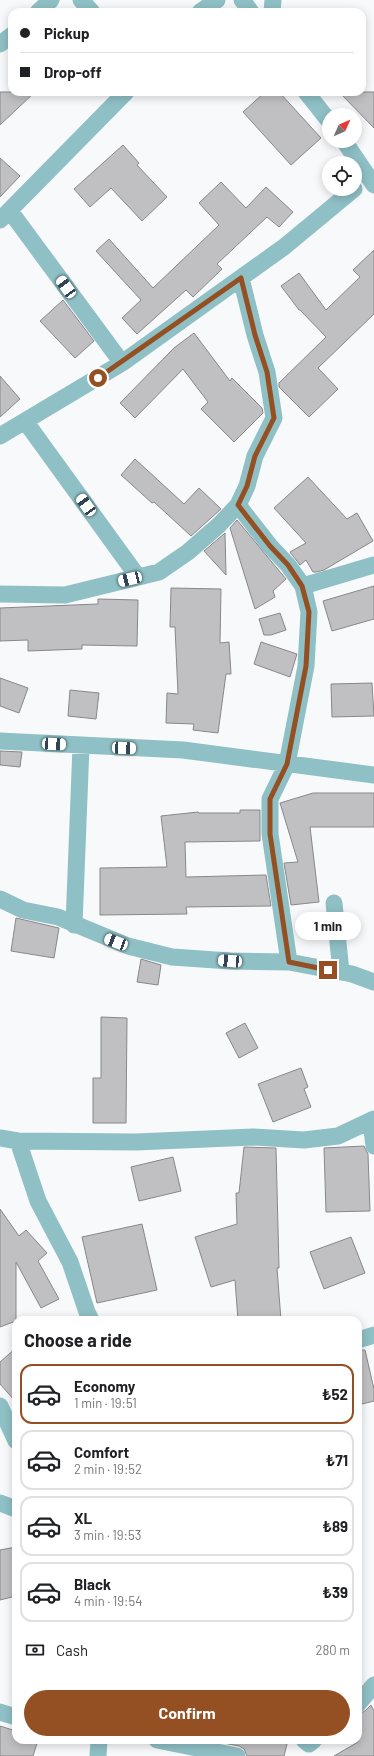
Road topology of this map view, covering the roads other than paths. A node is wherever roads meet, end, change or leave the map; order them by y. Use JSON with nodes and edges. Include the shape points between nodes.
{"nodes":[{"id":1,"x":51,"y":0,"type":"edge"},
{"id":2,"x":81,"y":0,"type":"edge"},
{"id":3,"x":217,"y":0,"type":"edge"},
{"id":4,"x":42,"y":8,"type":"edge"},
{"id":5,"x":88,"y":8,"type":"edge"},
{"id":6,"x":206,"y":8,"type":"edge"},
{"id":7,"x":122,"y":96,"type":"edge"},
{"id":8,"x":309,"y":96,"type":"edge"},
{"id":9,"x":322,"y":112,"type":"edge"},
{"id":10,"x":349,"y":148,"type":"edge"},
{"id":11,"x":371,"y":181,"type":"edge"},
{"id":12,"x":362,"y":186,"type":"edge"},
{"id":13,"x":346,"y":196,"type":"edge"},
{"id":14,"x":5,"y":215,"type":"edge"},
{"id":15,"x":241,"y":278,"type":"junction"},
{"id":16,"x":122,"y":363,"type":"junction"},
{"id":17,"x":25,"y":421,"type":"junction"},
{"id":18,"x":0,"y":436,"type":"edge"},
{"id":19,"x":238,"y":505,"type":"junction"},
{"id":20,"x":374,"y":565,"type":"edge"},
{"id":21,"x":138,"y":578,"type":"junction"},
{"id":22,"x":302,"y":586,"type":"junction"},
{"id":23,"x":0,"y":594,"type":"edge"},
{"id":24,"x":0,"y":741,"type":"edge"},
{"id":25,"x":81,"y":746,"type":"junction"},
{"id":26,"x":287,"y":764,"type":"junction"},
{"id":27,"x":374,"y":775,"type":"edge"},
{"id":28,"x":0,"y":899,"type":"edge"},
{"id":29,"x":334,"y":903,"type":"dead end"},
{"id":30,"x":74,"y":925,"type":"junction"},
{"id":31,"x":289,"y":962,"type":"junction"},
{"id":32,"x":341,"y":972,"type":"junction"},
{"id":33,"x":374,"y":982,"type":"edge"},
{"id":34,"x":373,"y":1120,"type":"edge"},
{"id":35,"x":0,"y":1138,"type":"edge"},
{"id":36,"x":18,"y":1141,"type":"junction"},
{"id":37,"x":374,"y":1146,"type":"edge"},
{"id":38,"x":90,"y":1316,"type":"edge"},
{"id":39,"x":374,"y":1335,"type":"edge"},
{"id":40,"x":362,"y":1339,"type":"edge"},
{"id":41,"x":0,"y":1406,"type":"edge"},
{"id":42,"x":12,"y":1433,"type":"edge"},
{"id":43,"x":0,"y":1503,"type":"edge"},
{"id":44,"x":12,"y":1508,"type":"edge"},
{"id":45,"x":374,"y":1685,"type":"edge"},
{"id":46,"x":362,"y":1699,"type":"edge"},
{"id":47,"x":0,"y":1712,"type":"edge"},
{"id":48,"x":12,"y":1716,"type":"edge"},
{"id":49,"x":99,"y":1744,"type":"edge"},
{"id":50,"x":177,"y":1744,"type":"edge"},
{"id":51,"x":98,"y":1756,"type":"edge"},
{"id":52,"x":237,"y":1756,"type":"edge"}],
"edges":[{"from":1,"to":4,"type":"street"},
{"from":2,"to":5,"type":"street"},
{"from":3,"to":6,"type":"street"},
{"from":7,"to":14,"type":"street"},
{"from":8,"to":9,"type":"street"},
{"from":10,"to":11,"type":"street"},
{"from":11,"to":12,"type":"street"},
{"from":13,"to":15,"type":"street"},
{"from":14,"to":16,"type":"street"},
{"from":15,"to":16,"type":"street"},
{"from":15,"to":19,"type":"street","via":[[267,372],[274,418],[255,456],[247,486]]},
{"from":16,"to":17,"type":"street"},
{"from":17,"to":18,"type":"street"},
{"from":17,"to":21,"type":"street"},
{"from":19,"to":21,"type":"street","via":[[188,552],[159,572]]},
{"from":19,"to":22,"type":"street","via":[[288,565]]},
{"from":20,"to":22,"type":"street"},
{"from":21,"to":23,"type":"street","via":[[65,595]]},
{"from":22,"to":26,"type":"street","via":[[309,612],[306,666]]},
{"from":24,"to":25,"type":"street"},
{"from":25,"to":26,"type":"street","via":[[183,750]]},
{"from":25,"to":30,"type":"street"},
{"from":26,"to":27,"type":"street"},
{"from":26,"to":31,"type":"street","via":[[270,799],[270,834]]},
{"from":28,"to":30,"type":"street","via":[[23,910],[58,917]]},
{"from":29,"to":32,"type":"street"},
{"from":30,"to":31,"type":"street","via":[[128,946],[172,957]]},
{"from":31,"to":32,"type":"street"},
{"from":32,"to":33,"type":"street"},
{"from":34,"to":36,"type":"street","via":[[338,1136],[304,1140],[253,1137],[136,1142]]},
{"from":34,"to":37,"type":"street"},
{"from":35,"to":36,"type":"street"},
{"from":36,"to":38,"type":"street","via":[[38,1201],[70,1262]]},
{"from":39,"to":40,"type":"street"},
{"from":41,"to":42,"type":"street"},
{"from":43,"to":44,"type":"street"},
{"from":45,"to":46,"type":"street"},
{"from":47,"to":48,"type":"street"},
{"from":49,"to":51,"type":"street"},
{"from":50,"to":52,"type":"street"}]}
